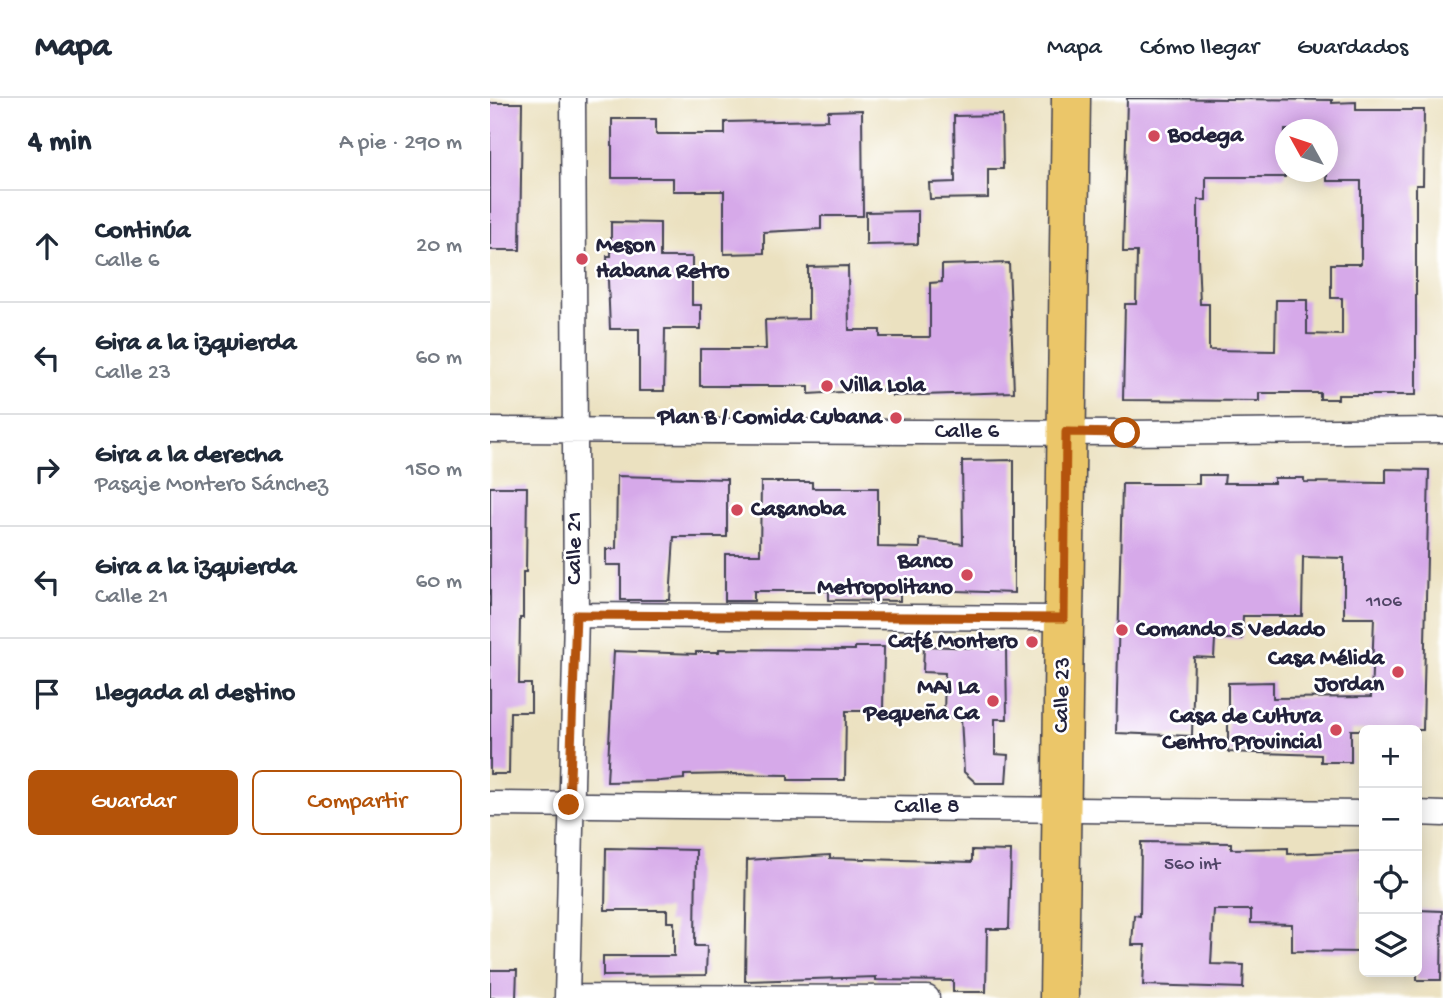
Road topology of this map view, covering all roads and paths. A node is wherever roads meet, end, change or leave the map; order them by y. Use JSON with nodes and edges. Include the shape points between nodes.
{"nodes":[{"id":1,"x":573,"y":98,"type":"edge"},
{"id":2,"x":1071,"y":98,"type":"edge"},
{"id":3,"x":490,"y":430,"type":"edge"},
{"id":4,"x":575,"y":430,"type":"junction"},
{"id":5,"x":1443,"y":430,"type":"edge"},
{"id":6,"x":1066,"y":432,"type":"junction"},
{"id":7,"x":576,"y":615,"type":"junction"},
{"id":8,"x":1064,"y":618,"type":"junction"},
{"id":9,"x":490,"y":804,"type":"edge"},
{"id":10,"x":569,"y":805,"type":"junction"},
{"id":11,"x":1061,"y":811,"type":"junction"},
{"id":12,"x":1359,"y":813,"type":"edge"},
{"id":13,"x":1422,"y":813,"type":"edge"},
{"id":14,"x":1443,"y":814,"type":"edge"},
{"id":15,"x":567,"y":997,"type":"edge"},
{"id":16,"x":927,"y":998,"type":"edge"},
{"id":17,"x":1059,"y":998,"type":"edge"}],
"edges":[{"from":1,"to":4,"type":"street","name":"Calle 21"},
{"from":2,"to":6,"type":"main road","name":"Calle 23"},
{"from":3,"to":4,"type":"street","name":"Calle 6"},
{"from":4,"to":6,"type":"street","name":"Calle 6"},
{"from":4,"to":7,"type":"street","name":"Calle 21"},
{"from":5,"to":6,"type":"street","name":"Calle 6"},
{"from":6,"to":8,"type":"main road","name":"Calle 23"},
{"from":7,"to":8,"type":"street"},
{"from":7,"to":10,"type":"street","name":"Calle 21"},
{"from":8,"to":11,"type":"main road","name":"Calle 23"},
{"from":9,"to":10,"type":"street","name":"Calle 8"},
{"from":10,"to":11,"type":"street","name":"Calle 8"},
{"from":10,"to":15,"type":"street","name":"Calle 21"},
{"from":11,"to":12,"type":"street","name":"Calle 8"},
{"from":11,"to":17,"type":"main road","name":"Calle 23"},
{"from":13,"to":14,"type":"street"},
{"from":15,"to":16,"type":"street"}]}
